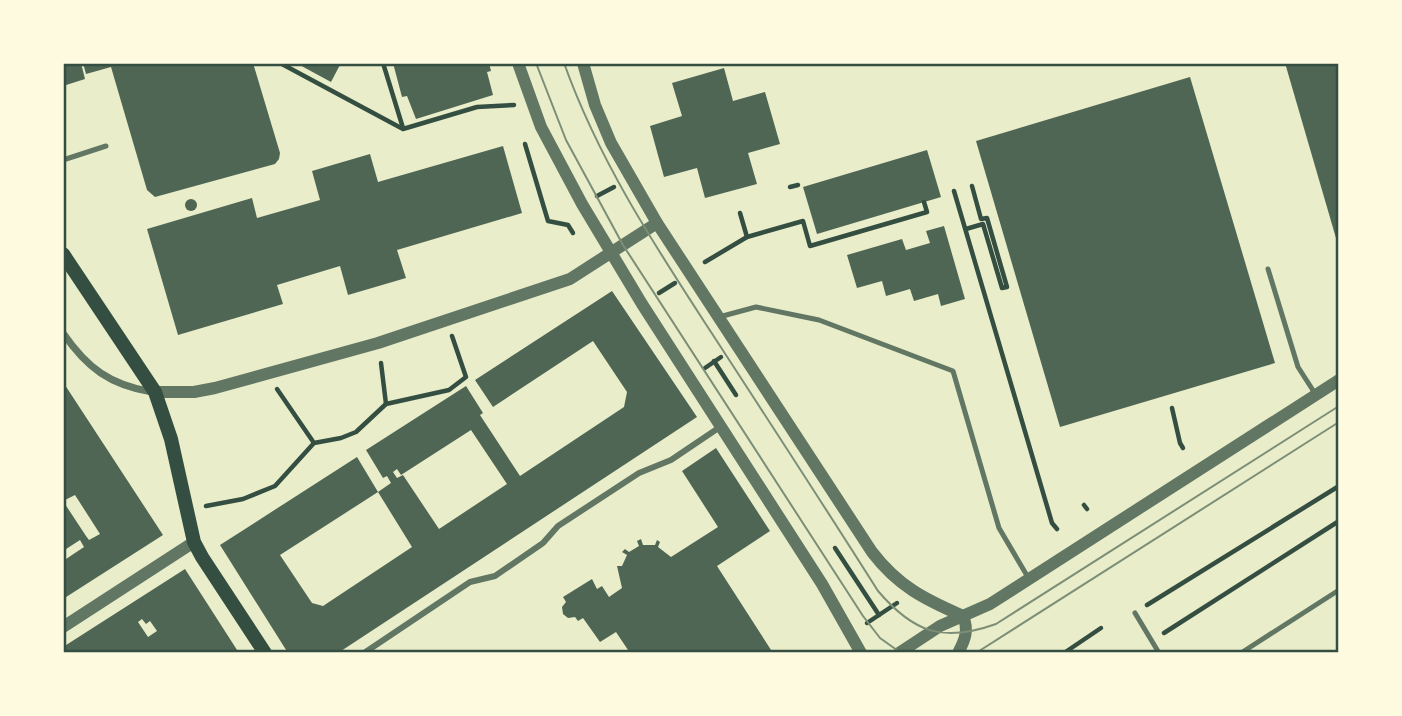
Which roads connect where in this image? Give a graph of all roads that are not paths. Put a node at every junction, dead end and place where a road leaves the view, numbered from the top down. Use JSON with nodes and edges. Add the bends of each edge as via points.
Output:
{"nodes":[{"id":1,"x":518,"y":63,"type":"edge"},
{"id":2,"x":583,"y":63,"type":"edge"},
{"id":3,"x":106,"y":146,"type":"dead end"},
{"id":4,"x":63,"y":160,"type":"edge"},
{"id":5,"x":657,"y":223,"type":"junction"},
{"id":6,"x":611,"y":253,"type":"junction"},
{"id":7,"x":63,"y":254,"type":"edge"},
{"id":8,"x":1268,"y":269,"type":"dead end"},
{"id":9,"x":719,"y":317,"type":"junction"},
{"id":10,"x":63,"y":333,"type":"edge"},
{"id":11,"x":1339,"y":380,"type":"edge"},
{"id":12,"x":155,"y":392,"type":"junction"},
{"id":13,"x":1316,"y":395,"type":"junction"},
{"id":14,"x":722,"y":426,"type":"junction"},
{"id":15,"x":194,"y":542,"type":"junction"},
{"id":16,"x":1029,"y":579,"type":"junction"},
{"id":17,"x":1339,"y":590,"type":"edge"},
{"id":18,"x":1135,"y":613,"type":"road end"},
{"id":19,"x":963,"y":616,"type":"junction"},
{"id":20,"x":63,"y":627,"type":"edge"},
{"id":21,"x":265,"y":653,"type":"edge"},
{"id":22,"x":364,"y":653,"type":"edge"},
{"id":23,"x":862,"y":653,"type":"edge"},
{"id":24,"x":899,"y":653,"type":"edge"},
{"id":25,"x":958,"y":653,"type":"edge"},
{"id":26,"x":1159,"y":653,"type":"edge"},
{"id":27,"x":1241,"y":653,"type":"edge"}],
"edges":[{"from":1,"to":6,"type":"street","via":[[547,140]]},
{"from":2,"to":5,"type":"street","via":[[611,142]]},
{"from":3,"to":4,"type":"lane"},
{"from":5,"to":6,"type":"street"},
{"from":5,"to":9,"type":"street"},
{"from":6,"to":12,"type":"street","via":[[570,279],[447,322],[215,388]]},
{"from":6,"to":14,"type":"street"},
{"from":7,"to":12,"type":"main road"},
{"from":8,"to":13,"type":"lane","via":[[1297,367]]},
{"from":9,"to":16,"type":"lane","via":[[756,307],[819,320],[953,371],[999,528]]},
{"from":9,"to":19,"type":"street","via":[[872,551],[914,593]]},
{"from":10,"to":12,"type":"street","via":[[88,365],[109,379]]},
{"from":11,"to":13,"type":"street"},
{"from":12,"to":15,"type":"main road","via":[[171,439]]},
{"from":13,"to":16,"type":"street"},
{"from":14,"to":22,"type":"street","via":[[558,526],[543,543],[495,576],[470,582]]},
{"from":14,"to":23,"type":"street"},
{"from":15,"to":20,"type":"street"},
{"from":15,"to":21,"type":"main road"},
{"from":16,"to":19,"type":"street"},
{"from":17,"to":27,"type":"lane"},
{"from":18,"to":26,"type":"lane"},
{"from":19,"to":24,"type":"street"},
{"from":19,"to":25,"type":"street","via":[[966,634]]}]}
